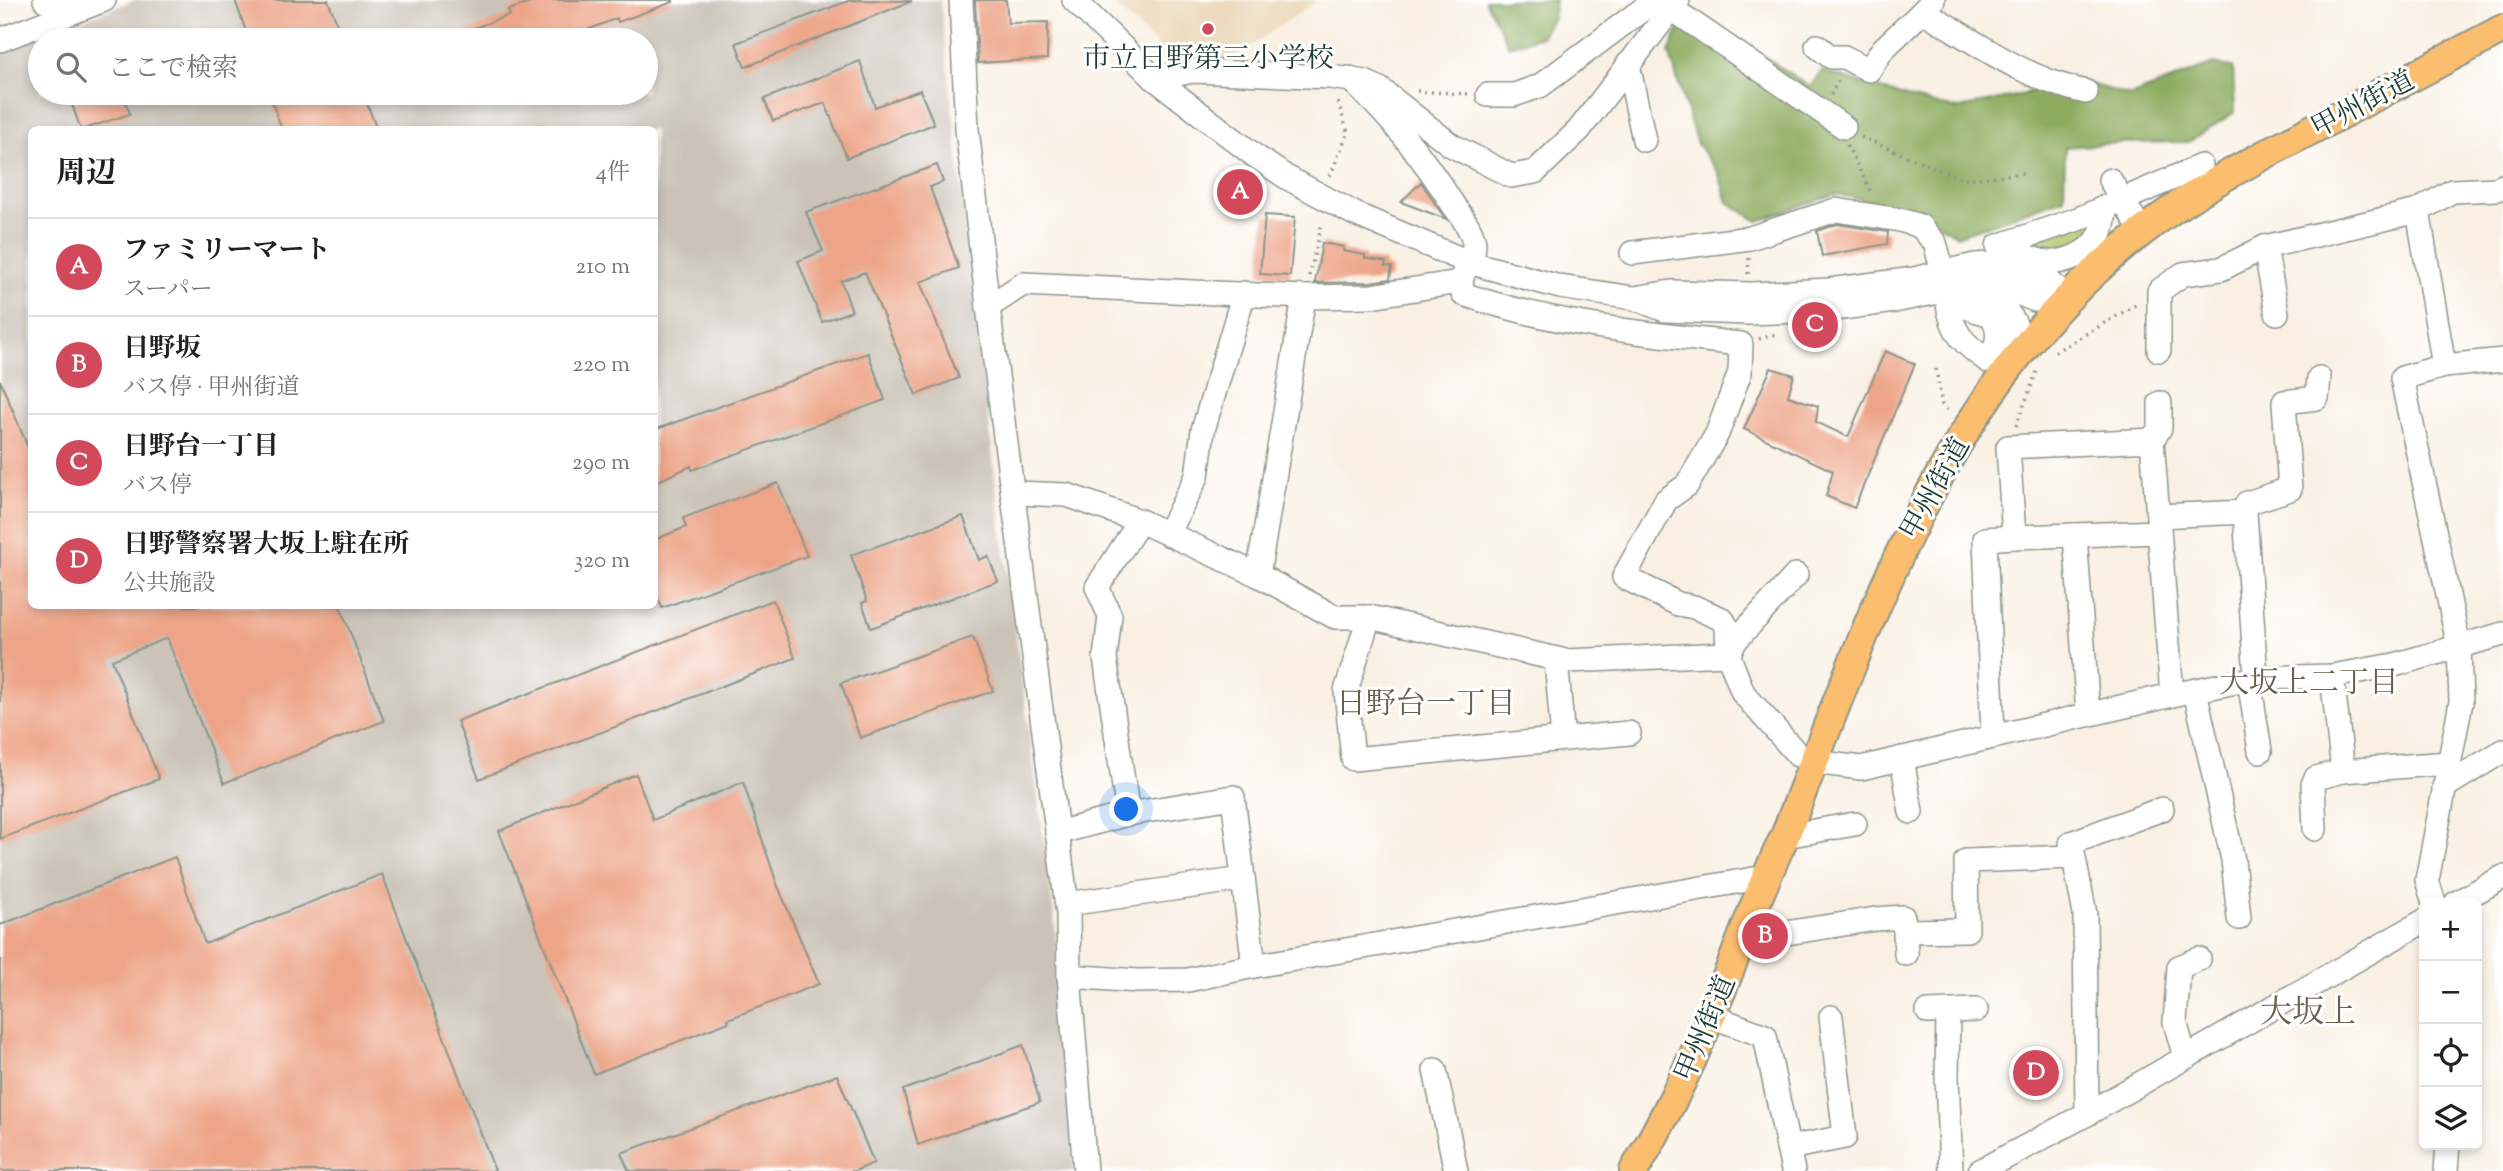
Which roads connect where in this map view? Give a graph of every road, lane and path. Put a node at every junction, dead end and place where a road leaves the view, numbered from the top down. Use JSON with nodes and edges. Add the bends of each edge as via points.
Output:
{"nodes":[{"id":1,"x":45,"y":0,"type":"edge"},
{"id":2,"x":104,"y":0,"type":"edge"},
{"id":3,"x":961,"y":0,"type":"edge"},
{"id":4,"x":1074,"y":0,"type":"edge"},
{"id":5,"x":1666,"y":2,"type":"edge"},
{"id":6,"x":1928,"y":6,"type":"edge"},
{"id":7,"x":74,"y":12,"type":"junction"},
{"id":8,"x":32,"y":28,"type":"edge"},
{"id":9,"x":28,"y":29,"type":"edge"},
{"id":10,"x":2503,"y":29,"type":"edge"},
{"id":11,"x":0,"y":40,"type":"edge"},
{"id":12,"x":1817,"y":46,"type":"dead end"},
{"id":13,"x":1851,"y":61,"type":"junction"},
{"id":14,"x":1628,"y":64,"type":"junction"},
{"id":15,"x":1154,"y":78,"type":"junction"},
{"id":16,"x":1339,"y":78,"type":"junction"},
{"id":17,"x":1380,"y":89,"type":"junction"},
{"id":18,"x":2086,"y":92,"type":"dead end"},
{"id":19,"x":1489,"y":95,"type":"joint"},
{"id":20,"x":1844,"y":127,"type":"junction"},
{"id":21,"x":1644,"y":140,"type":"dead end"},
{"id":22,"x":2201,"y":166,"type":"dead end"},
{"id":23,"x":2023,"y":173,"type":"dead end"},
{"id":24,"x":1331,"y":176,"type":"dead end"},
{"id":25,"x":2110,"y":180,"type":"dead end"},
{"id":26,"x":2503,"y":186,"type":"edge"},
{"id":27,"x":2114,"y":203,"type":"junction"},
{"id":28,"x":2418,"y":211,"type":"junction"},
{"id":29,"x":1885,"y":218,"type":"junction"},
{"id":30,"x":1322,"y":223,"type":"dead end"},
{"id":31,"x":2142,"y":231,"type":"junction"},
{"id":32,"x":2265,"y":247,"type":"junction"},
{"id":33,"x":1632,"y":253,"type":"dead end"},
{"id":34,"x":1464,"y":272,"type":"junction"},
{"id":35,"x":1947,"y":289,"type":"junction"},
{"id":36,"x":2160,"y":291,"type":"junction"},
{"id":37,"x":1244,"y":293,"type":"junction"},
{"id":38,"x":1304,"y":297,"type":"junction"},
{"id":39,"x":2066,"y":301,"type":"junction"},
{"id":40,"x":988,"y":307,"type":"junction"},
{"id":41,"x":2277,"y":313,"type":"dead end"},
{"id":42,"x":1778,"y":334,"type":"dead end"},
{"id":43,"x":1741,"y":344,"type":"junction"},
{"id":44,"x":2159,"y":350,"type":"dead end"},
{"id":45,"x":2053,"y":353,"type":"dead end"},
{"id":46,"x":2041,"y":360,"type":"dead end"},
{"id":47,"x":2503,"y":360,"type":"edge"},
{"id":48,"x":2009,"y":366,"type":"junction"},
{"id":49,"x":2444,"y":366,"type":"junction"},
{"id":50,"x":1936,"y":369,"type":"dead end"},
{"id":51,"x":2319,"y":377,"type":"dead end"},
{"id":52,"x":2160,"y":403,"type":"dead end"},
{"id":53,"x":1952,"y":414,"type":"dead end"},
{"id":54,"x":2152,"y":440,"type":"junction"},
{"id":55,"x":2008,"y":447,"type":"junction"},
{"id":56,"x":1013,"y":493,"type":"junction"},
{"id":57,"x":2245,"y":512,"type":"junction"},
{"id":58,"x":1140,"y":521,"type":"junction"},
{"id":59,"x":2159,"y":524,"type":"junction"},
{"id":60,"x":1168,"y":534,"type":"junction"},
{"id":61,"x":2075,"y":535,"type":"junction"},
{"id":62,"x":2014,"y":537,"type":"junction"},
{"id":63,"x":1258,"y":575,"type":"junction"},
{"id":64,"x":1796,"y":575,"type":"dead end"},
{"id":65,"x":1369,"y":617,"type":"junction"},
{"id":66,"x":2503,"y":634,"type":"edge"},
{"id":67,"x":2459,"y":647,"type":"junction"},
{"id":68,"x":1728,"y":654,"type":"junction"},
{"id":69,"x":1556,"y":659,"type":"junction"},
{"id":70,"x":2332,"y":676,"type":"junction"},
{"id":71,"x":2252,"y":679,"type":"junction"},
{"id":72,"x":2183,"y":693,"type":"junction"},
{"id":73,"x":2088,"y":714,"type":"junction"},
{"id":74,"x":1629,"y":733,"type":"dead end"},
{"id":75,"x":1993,"y":736,"type":"junction"},
{"id":76,"x":1563,"y":739,"type":"junction"},
{"id":77,"x":2260,"y":751,"type":"dead end"},
{"id":78,"x":2503,"y":751,"type":"edge"},
{"id":79,"x":1902,"y":758,"type":"junction"},
{"id":80,"x":1814,"y":762,"type":"junction"},
{"id":81,"x":2448,"y":764,"type":"junction"},
{"id":82,"x":2343,"y":771,"type":"junction"},
{"id":83,"x":2444,"y":787,"type":"junction"},
{"id":84,"x":2162,"y":809,"type":"dead end"},
{"id":85,"x":1911,"y":811,"type":"dead end"},
{"id":86,"x":1128,"y":814,"type":"junction"},
{"id":87,"x":1855,"y":824,"type":"dead end"},
{"id":88,"x":2315,"y":829,"type":"dead end"},
{"id":89,"x":1057,"y":833,"type":"junction"},
{"id":90,"x":1785,"y":836,"type":"junction"},
{"id":91,"x":2073,"y":857,"type":"junction"},
{"id":92,"x":1765,"y":877,"type":"junction"},
{"id":93,"x":2503,"y":877,"type":"edge"},
{"id":94,"x":1243,"y":879,"type":"junction"},
{"id":95,"x":2432,"y":898,"type":"edge"},
{"id":96,"x":2465,"y":898,"type":"edge"},
{"id":97,"x":1067,"y":904,"type":"junction"},
{"id":98,"x":2239,"y":918,"type":"dead end"},
{"id":99,"x":2419,"y":924,"type":"edge"},
{"id":100,"x":1905,"y":931,"type":"junction"},
{"id":101,"x":1741,"y":940,"type":"junction"},
{"id":102,"x":1906,"y":954,"type":"dead end"},
{"id":103,"x":2199,"y":959,"type":"dead end"},
{"id":104,"x":1254,"y":966,"type":"junction"},
{"id":105,"x":1069,"y":976,"type":"junction"},
{"id":106,"x":1976,"y":1010,"type":"dead end"},
{"id":107,"x":1711,"y":1016,"type":"junction"},
{"id":108,"x":1830,"y":1017,"type":"dead end"},
{"id":109,"x":2185,"y":1057,"type":"junction"},
{"id":110,"x":1434,"y":1070,"type":"dead end"},
{"id":111,"x":2087,"y":1114,"type":"junction"},
{"id":112,"x":1788,"y":1148,"type":"junction"},
{"id":113,"x":2448,"y":1150,"type":"edge"},
{"id":114,"x":1085,"y":1171,"type":"edge"},
{"id":115,"x":1456,"y":1171,"type":"edge"},
{"id":116,"x":1634,"y":1171,"type":"edge"},
{"id":117,"x":1793,"y":1171,"type":"edge"},
{"id":118,"x":1951,"y":1171,"type":"edge"},
{"id":119,"x":1980,"y":1171,"type":"edge"},
{"id":120,"x":2446,"y":1171,"type":"edge"}],
"edges":[{"from":1,"to":7,"type":"street"},
{"from":2,"to":7,"type":"street"},
{"from":3,"to":40,"type":"street","via":[[967,129]]},
{"from":4,"to":15,"type":"street"},
{"from":5,"to":14,"type":"street"},
{"from":5,"to":19,"type":"street","via":[[1540,86],[1514,95]]},
{"from":5,"to":20,"type":"street"},
{"from":6,"to":13,"type":"street","via":[[1869,70]]},
{"from":6,"to":18,"type":"street","via":[[2032,76]]},
{"from":7,"to":8,"type":"street"},
{"from":9,"to":11,"type":"street"},
{"from":10,"to":31,"type":"main road","name":"甲州街道","via":[[2248,163]]},
{"from":12,"to":13,"type":"street","via":[[1831,57]]},
{"from":13,"to":20,"type":"path","via":[[1831,93]]},
{"from":14,"to":17,"type":"street","via":[[1580,130],[1535,172],[1511,176],[1451,145]]},
{"from":14,"to":21,"type":"street"},
{"from":15,"to":16,"type":"street","via":[[1194,71]]},
{"from":15,"to":34,"type":"street","via":[[1286,177]]},
{"from":16,"to":17,"type":"street"},
{"from":16,"to":24,"type":"path","via":[[1348,132]]},
{"from":16,"to":34,"type":"street","via":[[1385,112],[1446,192],[1474,244]]},
{"from":17,"to":19,"type":"path"},
{"from":20,"to":23,"type":"path","via":[[1959,178]]},
{"from":20,"to":29,"type":"path","via":[[1846,143]]},
{"from":22,"to":27,"type":"street"},
{"from":25,"to":27,"type":"street"},
{"from":26,"to":28,"type":"street","via":[[2452,191]]},
{"from":27,"to":31,"type":"street"},
{"from":28,"to":32,"type":"street"},
{"from":28,"to":49,"type":"street"},
{"from":29,"to":33,"type":"street","via":[[1836,210],[1750,237]]},
{"from":29,"to":35,"type":"street","via":[[1920,226],[1936,243]]},
{"from":30,"to":38,"type":"path"},
{"from":31,"to":39,"type":"main road","name":"甲州街道"},
{"from":32,"to":36,"type":"street","via":[[2221,269],[2183,274]]},
{"from":32,"to":41,"type":"street"},
{"from":34,"to":35,"type":"street","via":[[1634,298],[1665,310],[1747,313],[1827,310]]},
{"from":34,"to":38,"type":"street","via":[[1370,296]]},
{"from":34,"to":43,"type":"street","via":[[1463,294],[1554,319],[1642,335]]},
{"from":35,"to":39,"type":"street","via":[[2000,286],[2035,300]]},
{"from":35,"to":48,"type":"street","via":[[1972,290],[2005,308],[2016,324]]},
{"from":36,"to":44,"type":"street"},
{"from":36,"to":45,"type":"path"},
{"from":37,"to":38,"type":"street"},
{"from":37,"to":40,"type":"street","via":[[1023,284]]},
{"from":37,"to":60,"type":"street","via":[[1203,430],[1196,476]]},
{"from":38,"to":63,"type":"street"},
{"from":39,"to":48,"type":"main road","name":"甲州街道"},
{"from":40,"to":56,"type":"street"},
{"from":42,"to":43,"type":"path"},
{"from":43,"to":68,"type":"street","via":[[1740,372],[1717,434],[1687,485],[1667,500],[1624,577],[1678,604],[1722,619],[1727,627]]},
{"from":46,"to":55,"type":"path"},
{"from":47,"to":49,"type":"street"},
{"from":48,"to":80,"type":"main road","name":"甲州街道","via":[[1950,454],[1909,532]]},
{"from":49,"to":67,"type":"street","via":[[2402,377]]},
{"from":50,"to":53,"type":"path","via":[[1942,405]]},
{"from":51,"to":57,"type":"street","via":[[2317,398],[2284,402],[2290,489],[2247,503]]},
{"from":52,"to":54,"type":"street","via":[[2161,428]]},
{"from":54,"to":55,"type":"street"},
{"from":54,"to":59,"type":"street"},
{"from":55,"to":62,"type":"street"},
{"from":56,"to":58,"type":"street","via":[[1067,495]]},
{"from":56,"to":89,"type":"street"},
{"from":57,"to":59,"type":"street"},
{"from":57,"to":71,"type":"street"},
{"from":58,"to":60,"type":"street"},
{"from":58,"to":86,"type":"street","via":[[1097,587],[1110,616],[1105,658]]},
{"from":59,"to":61,"type":"street"},
{"from":59,"to":72,"type":"street"},
{"from":60,"to":63,"type":"street"},
{"from":61,"to":62,"type":"street"},
{"from":61,"to":73,"type":"street"},
{"from":62,"to":75,"type":"street","via":[[1985,539]]},
{"from":63,"to":65,"type":"street","via":[[1335,617]]},
{"from":64,"to":68,"type":"street"},
{"from":65,"to":69,"type":"street"},
{"from":65,"to":76,"type":"street","via":[[1346,691],[1353,759]]},
{"from":66,"to":67,"type":"street"},
{"from":67,"to":70,"type":"street"},
{"from":67,"to":81,"type":"street","via":[[2461,702]]},
{"from":68,"to":69,"type":"street"},
{"from":68,"to":80,"type":"street","via":[[1742,693],[1798,755]]},
{"from":69,"to":76,"type":"street"},
{"from":70,"to":71,"type":"street"},
{"from":70,"to":82,"type":"street"},
{"from":71,"to":72,"type":"street"},
{"from":71,"to":77,"type":"street"},
{"from":72,"to":73,"type":"street"},
{"from":72,"to":98,"type":"street","via":[[2232,860]]},
{"from":73,"to":75,"type":"street"},
{"from":74,"to":76,"type":"street"},
{"from":75,"to":79,"type":"street"},
{"from":78,"to":83,"type":"street"},
{"from":79,"to":80,"type":"street","via":[[1861,768]]},
{"from":79,"to":85,"type":"street"},
{"from":80,"to":90,"type":"main road","name":"甲州街道"},
{"from":81,"to":82,"type":"street"},
{"from":81,"to":83,"type":"street"},
{"from":82,"to":88,"type":"street","via":[[2316,778],[2313,784]]},
{"from":83,"to":95,"type":"street","via":[[2427,880]]},
{"from":84,"to":91,"type":"street","via":[[2071,843]]},
{"from":86,"to":89,"type":"street"},
{"from":86,"to":94,"type":"street","via":[[1233,797]]},
{"from":87,"to":90,"type":"street"},
{"from":89,"to":97,"type":"street"},
{"from":90,"to":92,"type":"main road","name":"甲州街道"},
{"from":91,"to":100,"type":"street","via":[[1966,861],[1967,930]]},
{"from":91,"to":111,"type":"street","via":[[2085,914]]},
{"from":92,"to":101,"type":"main road","name":"甲州街道"},
{"from":92,"to":104,"type":"street"},
{"from":93,"to":96,"type":"street"},
{"from":94,"to":97,"type":"street"},
{"from":94,"to":104,"type":"street"},
{"from":97,"to":105,"type":"street"},
{"from":99,"to":109,"type":"street"},
{"from":100,"to":101,"type":"street","via":[[1903,917]]},
{"from":100,"to":102,"type":"street"},
{"from":101,"to":107,"type":"main road","name":"甲州街道"},
{"from":103,"to":109,"type":"street","via":[[2179,967],[2175,1022]]},
{"from":104,"to":105,"type":"street","via":[[1188,980]]},
{"from":105,"to":114,"type":"street"},
{"from":106,"to":118,"type":"street","via":[[1938,1012],[1947,1077]]},
{"from":107,"to":112,"type":"street","via":[[1765,1036]]},
{"from":107,"to":116,"type":"main road","name":"甲州街道","via":[[1685,1078]]},
{"from":108,"to":112,"type":"street","via":[[1845,1137]]},
{"from":109,"to":111,"type":"street"},
{"from":110,"to":115,"type":"street"},
{"from":111,"to":119,"type":"street"},
{"from":112,"to":117,"type":"street"},
{"from":113,"to":120,"type":"street"}]}
